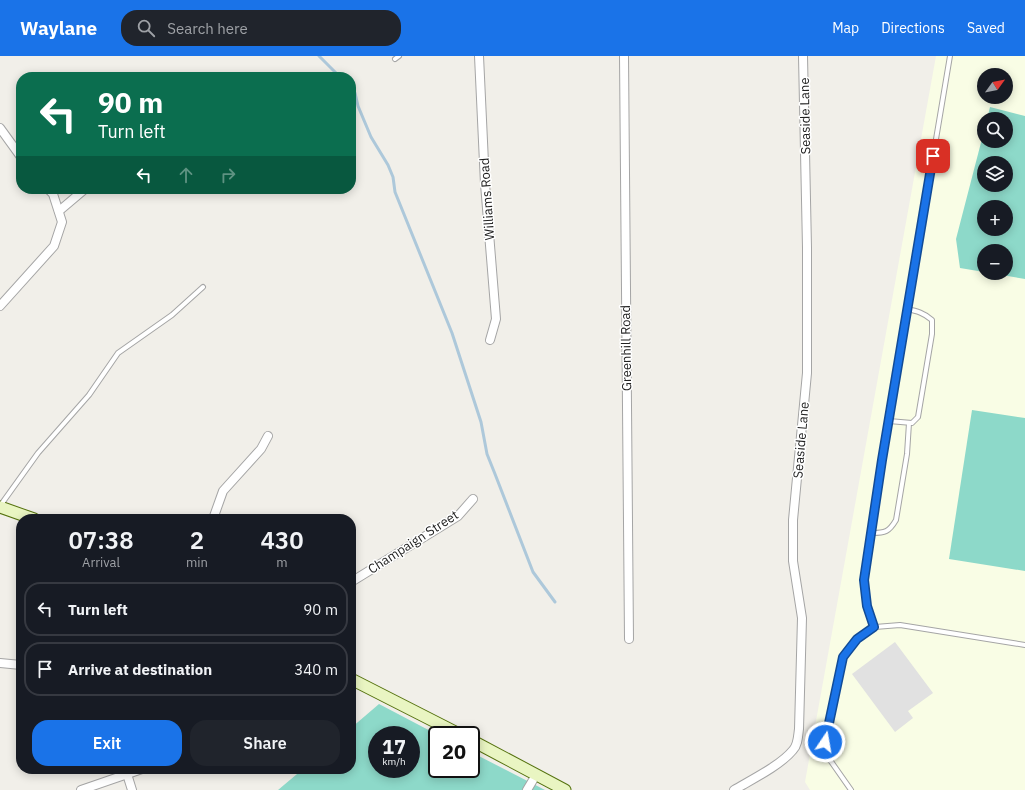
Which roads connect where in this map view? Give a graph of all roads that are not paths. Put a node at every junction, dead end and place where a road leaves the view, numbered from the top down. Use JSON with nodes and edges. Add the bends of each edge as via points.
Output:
{"nodes":[{"id":1,"x":479,"y":56,"type":"edge"},
{"id":2,"x":624,"y":56,"type":"edge"},
{"id":3,"x":803,"y":56,"type":"edge"},
{"id":4,"x":950,"y":56,"type":"edge"},
{"id":5,"x":0,"y":128,"type":"edge"},
{"id":6,"x":16,"y":150,"type":"edge"},
{"id":7,"x":53,"y":194,"type":"edge"},
{"id":8,"x":79,"y":194,"type":"edge"},
{"id":9,"x":58,"y":211,"type":"junction"},
{"id":10,"x":203,"y":287,"type":"dead end"},
{"id":11,"x":0,"y":306,"type":"edge"},
{"id":12,"x":907,"y":309,"type":"junction"},
{"id":13,"x":490,"y":340,"type":"dead end"},
{"id":14,"x":889,"y":421,"type":"junction"},
{"id":15,"x":909,"y":423,"type":"junction"},
{"id":16,"x":268,"y":436,"type":"dead end"},
{"id":17,"x":473,"y":499,"type":"dead end"},
{"id":18,"x":0,"y":507,"type":"edge"},
{"id":19,"x":20,"y":514,"type":"edge"},
{"id":20,"x":215,"y":514,"type":"edge"},
{"id":21,"x":872,"y":533,"type":"junction"},
{"id":22,"x":356,"y":579,"type":"edge"},
{"id":23,"x":874,"y":627,"type":"junction"},
{"id":24,"x":629,"y":640,"type":"dead end"},
{"id":25,"x":1025,"y":645,"type":"edge"},
{"id":26,"x":0,"y":663,"type":"edge"},
{"id":27,"x":16,"y":665,"type":"edge"},
{"id":28,"x":356,"y":682,"type":"edge"},
{"id":29,"x":443,"y":726,"type":"edge"},
{"id":30,"x":480,"y":745,"type":"edge"},
{"id":31,"x":127,"y":774,"type":"joint"},
{"id":32,"x":536,"y":775,"type":"junction"},
{"id":33,"x":82,"y":790,"type":"edge"},
{"id":34,"x":132,"y":790,"type":"edge"},
{"id":35,"x":528,"y":790,"type":"edge"},
{"id":36,"x":565,"y":790,"type":"edge"},
{"id":37,"x":734,"y":790,"type":"edge"},
{"id":38,"x":851,"y":790,"type":"edge"}],
"edges":[{"from":1,"to":13,"type":"street","name":"Williams Road","via":[[485,184],[496,319]]},
{"from":2,"to":24,"type":"street","name":"Greenhill Road"},
{"from":3,"to":37,"type":"street","name":"Seaside Lane","via":[[807,373],[793,520],[793,562],[802,618],[799,730],[794,750],[777,764]]},
{"from":4,"to":12,"type":"lane"},
{"from":5,"to":6,"type":"street"},
{"from":7,"to":9,"type":"street"},
{"from":8,"to":9,"type":"street"},
{"from":9,"to":11,"type":"street","via":[[62,222],[54,246]]},
{"from":10,"to":18,"type":"lane","via":[[172,315],[118,353],[89,395],[38,452]]},
{"from":12,"to":14,"type":"lane"},
{"from":12,"to":15,"type":"lane","via":[[917,310],[932,320],[918,417]]},
{"from":14,"to":15,"type":"lane"},
{"from":14,"to":21,"type":"lane"},
{"from":15,"to":21,"type":"lane","via":[[907,454],[896,520],[891,529],[883,533]]},
{"from":16,"to":20,"type":"street","via":[[261,449],[223,491]]},
{"from":17,"to":22,"type":"street","name":"Champaign Street","via":[[458,516]]},
{"from":18,"to":19,"type":"main road"},
{"from":21,"to":23,"type":"lane","via":[[864,580],[867,606]]},
{"from":23,"to":25,"type":"lane","via":[[900,625]]},
{"from":23,"to":38,"type":"lane","via":[[857,639],[843,657],[825,742],[830,760]]},
{"from":26,"to":27,"type":"street"},
{"from":28,"to":29,"type":"main road"},
{"from":30,"to":32,"type":"main road"},
{"from":31,"to":33,"type":"street"},
{"from":31,"to":34,"type":"street"},
{"from":32,"to":35,"type":"street"},
{"from":32,"to":36,"type":"main road"}]}
